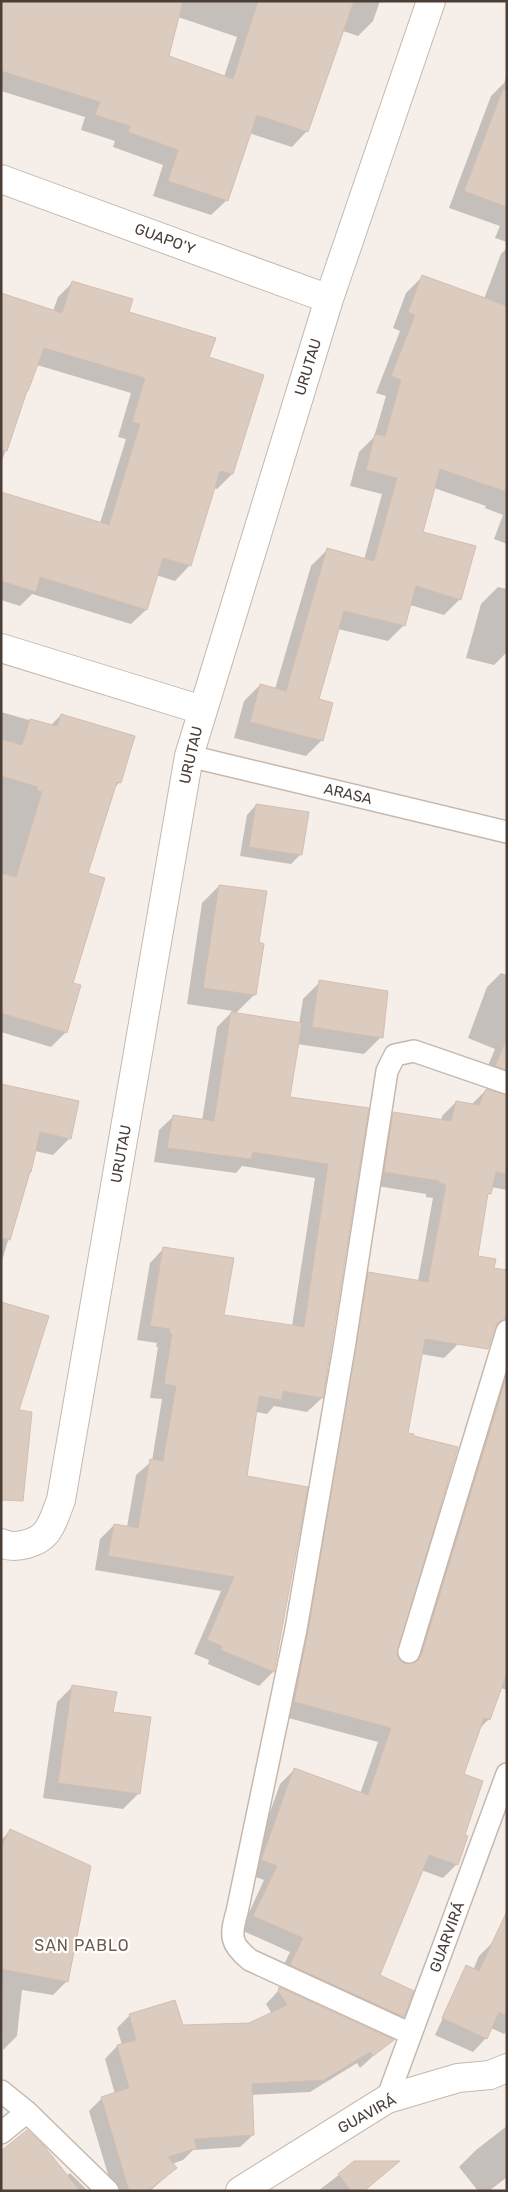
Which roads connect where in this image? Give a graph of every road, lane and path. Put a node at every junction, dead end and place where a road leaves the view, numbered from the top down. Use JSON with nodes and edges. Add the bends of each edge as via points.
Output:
{"nodes":[{"id":1,"x":431,"y":1,"type":"edge"},
{"id":2,"x":1,"y":179,"type":"edge"},
{"id":3,"x":329,"y":299,"type":"junction"},
{"id":4,"x":1,"y":648,"type":"edge"},
{"id":5,"x":202,"y":710,"type":"junction"},
{"id":6,"x":189,"y":756,"type":"junction"},
{"id":7,"x":507,"y":832,"type":"edge"},
{"id":8,"x":507,"y":1083,"type":"edge"},
{"id":9,"x":507,"y":1331,"type":"edge"},
{"id":10,"x":1,"y":1543,"type":"edge"},
{"id":11,"x":409,"y":1652,"type":"dead end"},
{"id":12,"x":507,"y":1774,"type":"edge"},
{"id":13,"x":412,"y":2034,"type":"junction"},
{"id":14,"x":501,"y":2075,"type":"edge"},
{"id":15,"x":1,"y":2092,"type":"edge"},
{"id":16,"x":387,"y":2099,"type":"junction"},
{"id":17,"x":27,"y":2112,"type":"junction"},
{"id":18,"x":1,"y":2133,"type":"edge"},
{"id":19,"x":108,"y":2191,"type":"edge"},
{"id":20,"x":240,"y":2191,"type":"edge"}],
"edges":[{"from":1,"to":3,"type":"street","name":"URUTAU"},
{"from":2,"to":3,"type":"street","name":"GUAPO'Y"},
{"from":3,"to":5,"type":"street","name":"URUTAU"},
{"from":4,"to":5,"type":"street"},
{"from":5,"to":6,"type":"street","name":"URUTAU"},
{"from":6,"to":7,"type":"lane","name":"ARASA"},
{"from":6,"to":10,"type":"street","name":"URUTAU","via":[[61,1500],[47,1532],[26,1545]]},
{"from":8,"to":13,"type":"lane","via":[[414,1051],[395,1055],[387,1071],[298,1620],[232,1931],[236,1949],[250,1960]]},
{"from":9,"to":11,"type":"lane"},
{"from":12,"to":13,"type":"lane","name":"GUARVIRÁ"},
{"from":13,"to":16,"type":"lane","name":"GUARVIRÁ"},
{"from":14,"to":16,"type":"street","name":"GUAVIRÁ","via":[[458,2078]]},
{"from":15,"to":17,"type":"lane"},
{"from":16,"to":20,"type":"street","name":"GUAVIRÁ"},
{"from":17,"to":18,"type":"lane"},
{"from":17,"to":19,"type":"lane"}]}
